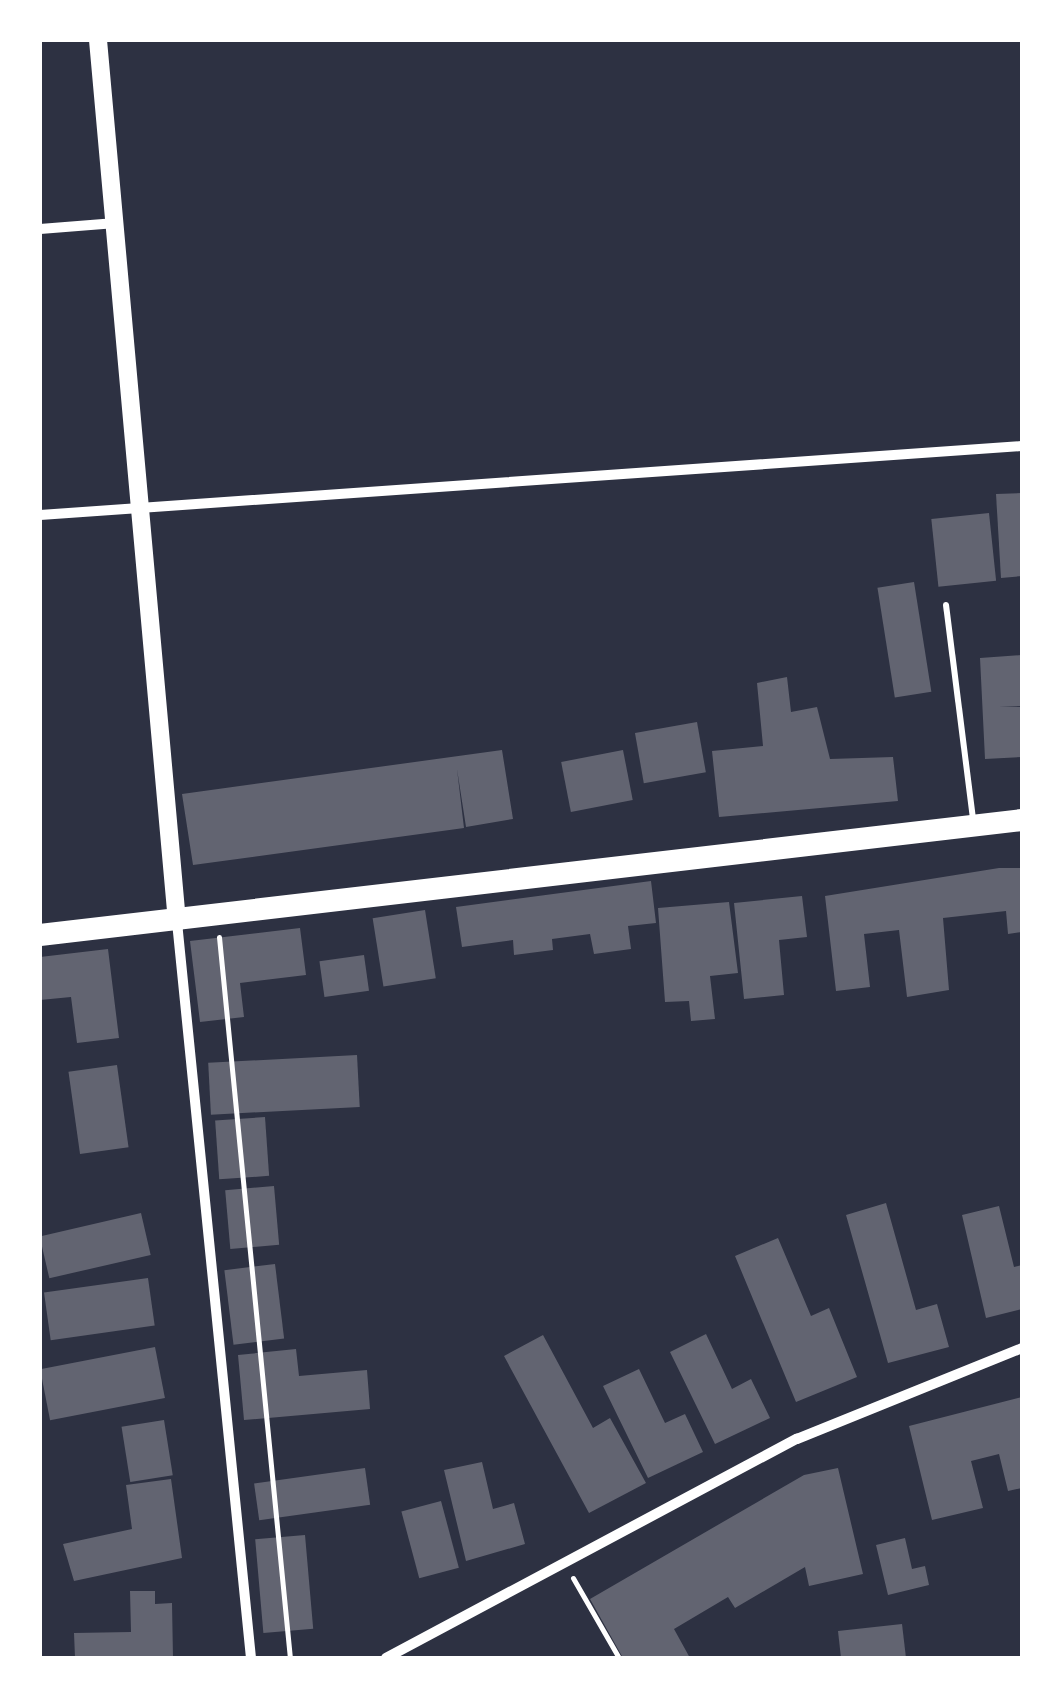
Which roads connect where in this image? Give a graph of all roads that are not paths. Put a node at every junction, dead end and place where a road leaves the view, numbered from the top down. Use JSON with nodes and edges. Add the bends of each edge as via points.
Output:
{"nodes":[{"id":1,"x":98,"y":40,"type":"edge"},
{"id":2,"x":116,"y":223,"type":"junction"},
{"id":3,"x":40,"y":228,"type":"edge"},
{"id":4,"x":1022,"y":446,"type":"edge"},
{"id":5,"x":142,"y":509,"type":"junction"},
{"id":6,"x":40,"y":515,"type":"edge"},
{"id":7,"x":946,"y":605,"type":"dead end"},
{"id":8,"x":1022,"y":820,"type":"edge"},
{"id":9,"x":974,"y":826,"type":"junction"},
{"id":10,"x":177,"y":922,"type":"junction"},
{"id":11,"x":40,"y":935,"type":"edge"},
{"id":12,"x":1022,"y":1348,"type":"edge"},
{"id":13,"x":251,"y":1658,"type":"edge"},
{"id":14,"x":386,"y":1658,"type":"edge"}],
"edges":[{"from":1,"to":2,"type":"street"},
{"from":2,"to":3,"type":"street"},
{"from":2,"to":5,"type":"street"},
{"from":4,"to":5,"type":"street"},
{"from":5,"to":6,"type":"street"},
{"from":5,"to":10,"type":"street"},
{"from":7,"to":9,"type":"lane"},
{"from":8,"to":9,"type":"main road"},
{"from":9,"to":10,"type":"main road"},
{"from":10,"to":11,"type":"main road"},
{"from":10,"to":13,"type":"street"},
{"from":12,"to":14,"type":"street","via":[[797,1439]]}]}
